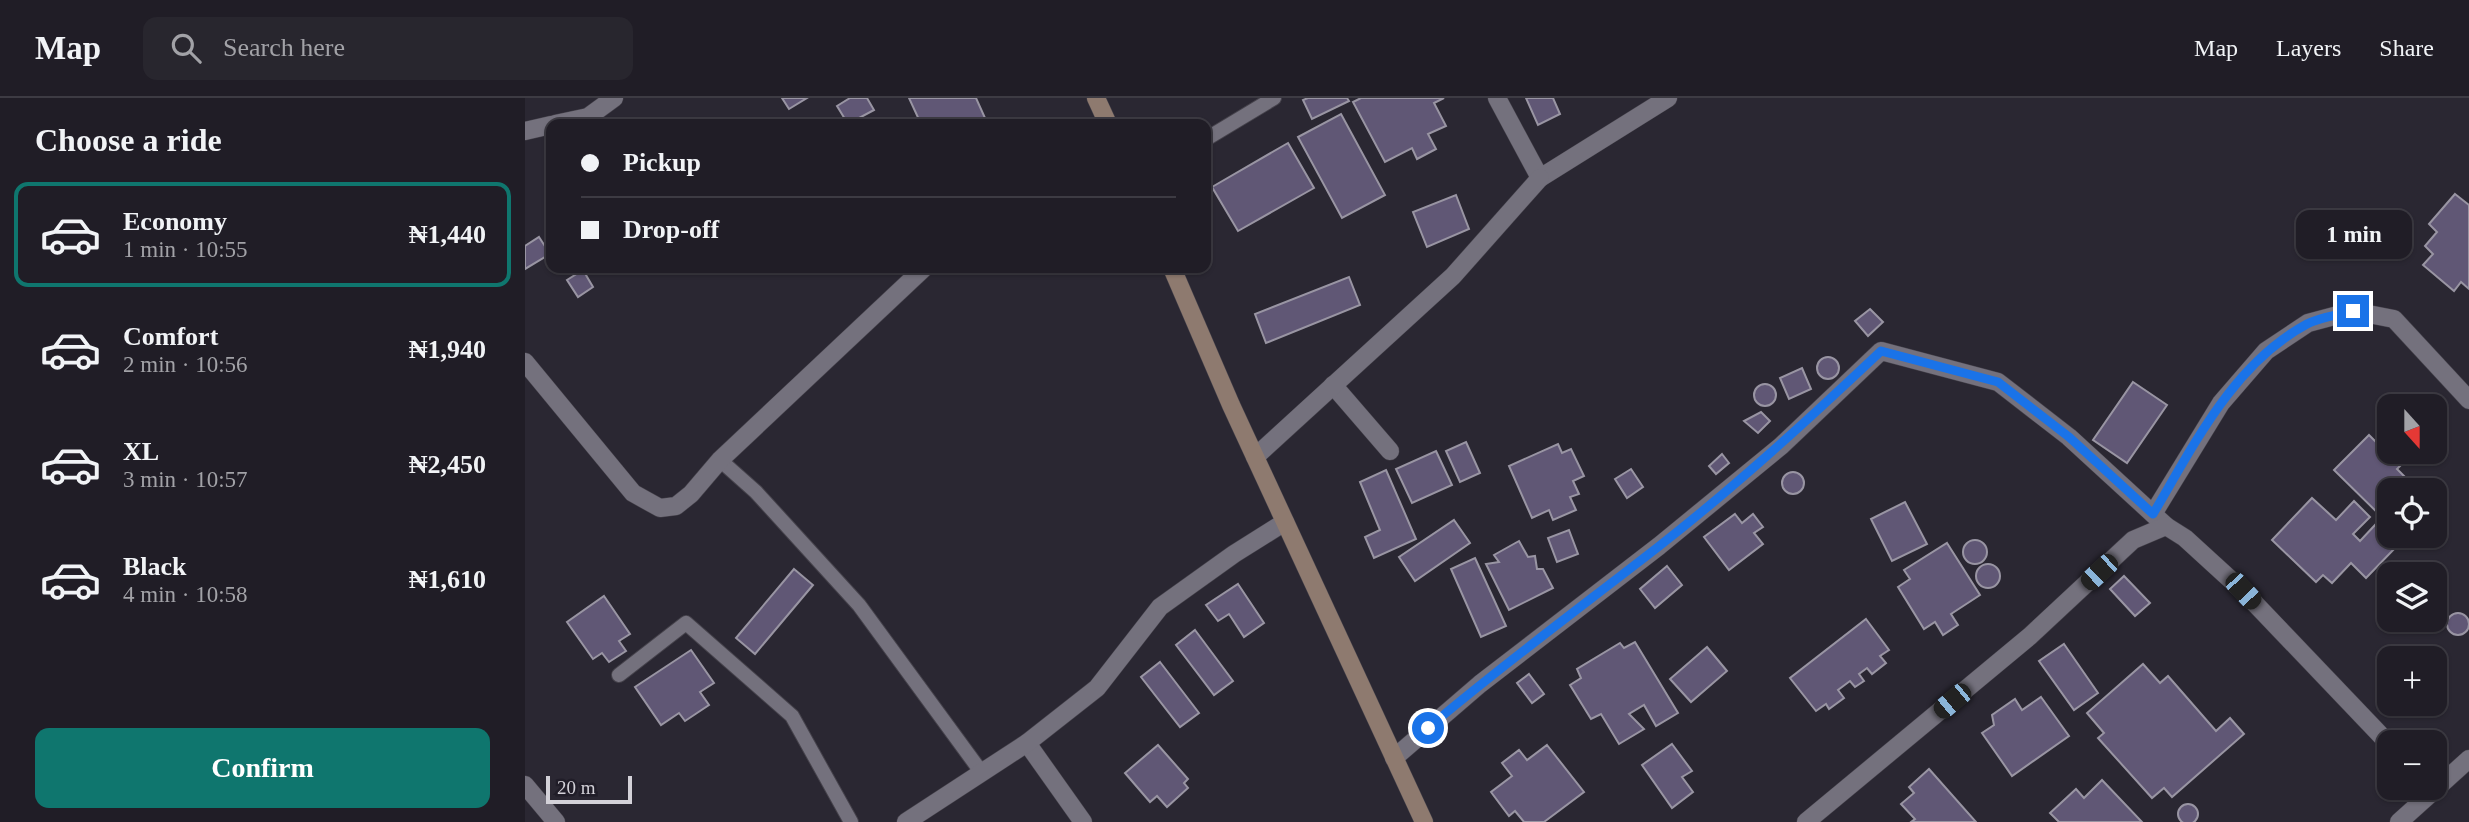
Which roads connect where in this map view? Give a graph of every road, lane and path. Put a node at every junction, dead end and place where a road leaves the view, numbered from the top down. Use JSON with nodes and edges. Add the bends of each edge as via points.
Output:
{"nodes":[{"id":1,"x":614,"y":98,"type":"edge"},
{"id":2,"x":1095,"y":98,"type":"edge"},
{"id":3,"x":1274,"y":98,"type":"edge"},
{"id":4,"x":1497,"y":98,"type":"edge"},
{"id":5,"x":1668,"y":98,"type":"edge"},
{"id":6,"x":579,"y":119,"type":"edge"},
{"id":7,"x":1104,"y":119,"type":"edge"},
{"id":8,"x":546,"y":126,"type":"edge"},
{"id":9,"x":525,"y":131,"type":"edge"},
{"id":10,"x":1211,"y":136,"type":"edge"},
{"id":11,"x":1540,"y":178,"type":"junction"},
{"id":12,"x":919,"y":273,"type":"edge"},
{"id":13,"x":1174,"y":273,"type":"edge"},
{"id":14,"x":525,"y":362,"type":"edge"},
{"id":15,"x":1333,"y":385,"type":"junction"},
{"id":16,"x":2469,"y":400,"type":"edge"},
{"id":17,"x":1390,"y":451,"type":"dead end"},
{"id":18,"x":1255,"y":457,"type":"junction"},
{"id":19,"x":720,"y":460,"type":"junction"},
{"id":20,"x":2160,"y":520,"type":"junction"},
{"id":21,"x":1285,"y":522,"type":"junction"},
{"id":22,"x":619,"y":675,"type":"dead end"},
{"id":23,"x":2377,"y":731,"type":"edge"},
{"id":24,"x":1027,"y":743,"type":"junction"},
{"id":25,"x":1394,"y":758,"type":"junction"},
{"id":26,"x":2469,"y":758,"type":"edge"},
{"id":27,"x":982,"y":774,"type":"junction"},
{"id":28,"x":2447,"y":776,"type":"edge"},
{"id":29,"x":525,"y":785,"type":"edge"},
{"id":30,"x":2421,"y":800,"type":"edge"},
{"id":31,"x":556,"y":822,"type":"edge"},
{"id":32,"x":851,"y":822,"type":"edge"},
{"id":33,"x":906,"y":822,"type":"edge"},
{"id":34,"x":1083,"y":822,"type":"edge"},
{"id":35,"x":1424,"y":822,"type":"edge"},
{"id":36,"x":1806,"y":822,"type":"edge"},
{"id":37,"x":2399,"y":822,"type":"edge"}],
"edges":[{"from":1,"to":6,"type":"street"},
{"from":2,"to":7,"type":"street"},
{"from":3,"to":10,"type":"lane"},
{"from":4,"to":11,"type":"street"},
{"from":5,"to":11,"type":"street"},
{"from":8,"to":9,"type":"street"},
{"from":11,"to":15,"type":"street","via":[[1453,276]]},
{"from":12,"to":19,"type":"street"},
{"from":13,"to":18,"type":"street"},
{"from":14,"to":19,"type":"street","via":[[633,493],[660,508],[676,506],[691,494]]},
{"from":15,"to":17,"type":"street"},
{"from":15,"to":18,"type":"street"},
{"from":16,"to":20,"type":"street","via":[[2394,319],[2353,311],[2308,323],[2266,351],[2221,403]]},
{"from":18,"to":21,"type":"street"},
{"from":19,"to":27,"type":"lane","via":[[756,492],[859,605]]},
{"from":20,"to":23,"type":"street","via":[[2243,591]]},
{"from":20,"to":25,"type":"street","via":[[2069,437],[1998,382],[1881,351],[1781,446],[1480,684]]},
{"from":20,"to":36,"type":"street","via":[[2030,636]]},
{"from":21,"to":24,"type":"street","via":[[1160,607],[1097,688]]},
{"from":21,"to":25,"type":"street"},
{"from":22,"to":32,"type":"lane","via":[[686,623],[792,716]]},
{"from":24,"to":27,"type":"street"},
{"from":24,"to":34,"type":"street"},
{"from":25,"to":35,"type":"street"},
{"from":26,"to":28,"type":"street"},
{"from":27,"to":33,"type":"street"},
{"from":29,"to":31,"type":"street"},
{"from":30,"to":37,"type":"street"}]}
